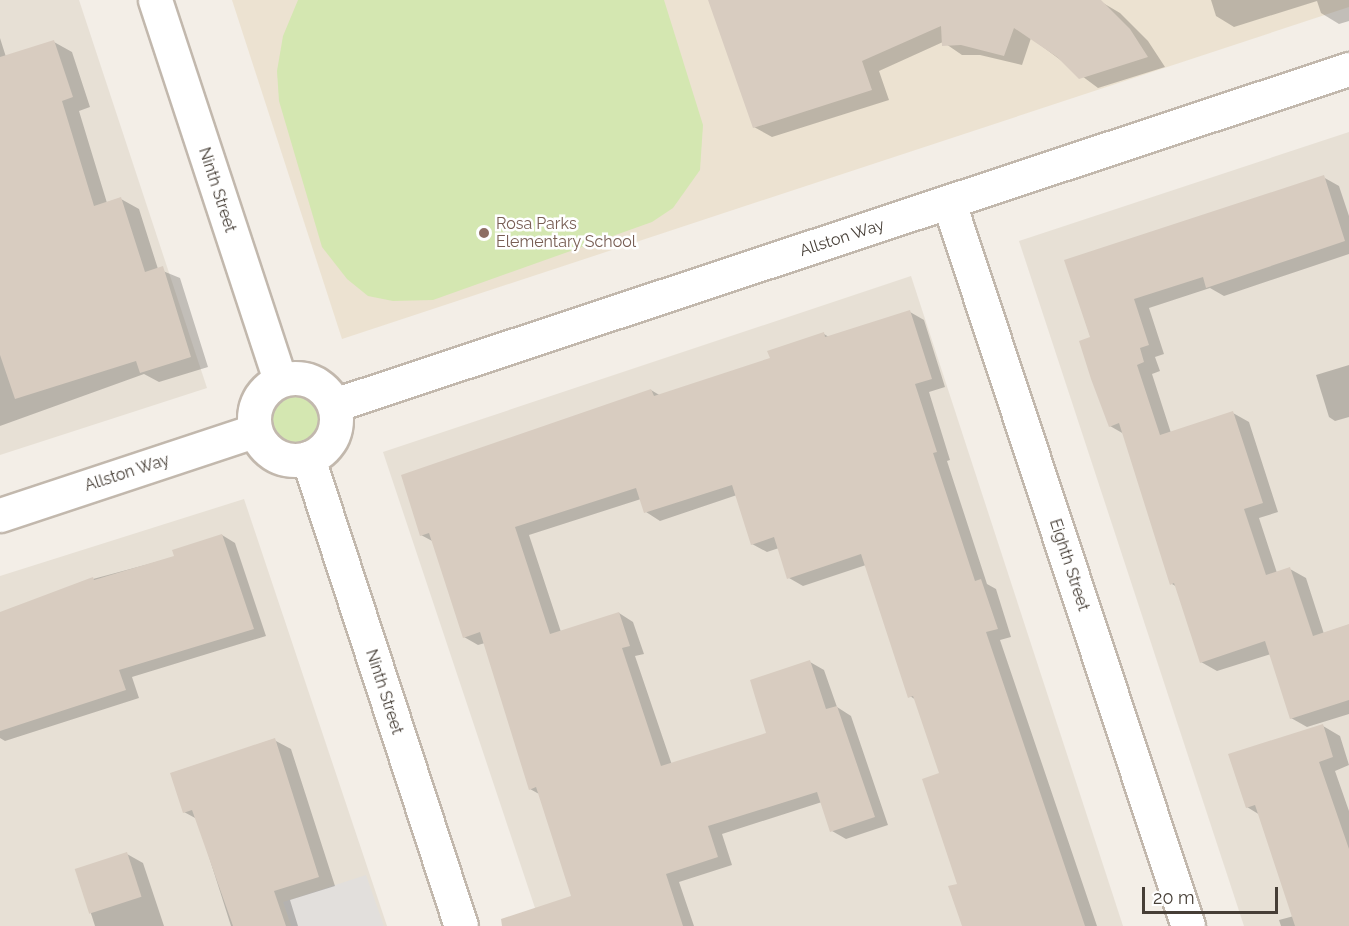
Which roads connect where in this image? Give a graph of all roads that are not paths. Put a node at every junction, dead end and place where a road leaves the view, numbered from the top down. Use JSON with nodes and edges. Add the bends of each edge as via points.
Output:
{"nodes":[{"id":1,"x":155,"y":0,"type":"edge"},
{"id":2,"x":1349,"y":69,"type":"edge"},
{"id":3,"x":949,"y":203,"type":"junction"},
{"id":4,"x":280,"y":380,"type":"junction"},
{"id":5,"x":334,"y":405,"type":"junction"},
{"id":6,"x":254,"y":431,"type":"junction"},
{"id":7,"x":308,"y":458,"type":"junction"},
{"id":8,"x":0,"y":515,"type":"edge"},
{"id":9,"x":461,"y":926,"type":"edge"},
{"id":10,"x":1188,"y":926,"type":"edge"}],
"edges":[{"from":1,"to":4,"type":"street","name":"Ninth Street"},
{"from":2,"to":3,"type":"street","name":"Allston Way"},
{"from":3,"to":5,"type":"street","name":"Allston Way"},
{"from":3,"to":10,"type":"street","name":"Eighth Street"},
{"from":4,"to":5,"type":"street","via":[[291,377],[313,381]]},
{"from":4,"to":6,"type":"street","via":[[257,400]]},
{"from":5,"to":7,"type":"street","via":[[337,418],[329,443]]},
{"from":6,"to":7,"type":"street","via":[[270,453],[295,461]]},
{"from":6,"to":8,"type":"street","name":"Allston Way"},
{"from":7,"to":9,"type":"street","name":"Ninth Street"}]}
